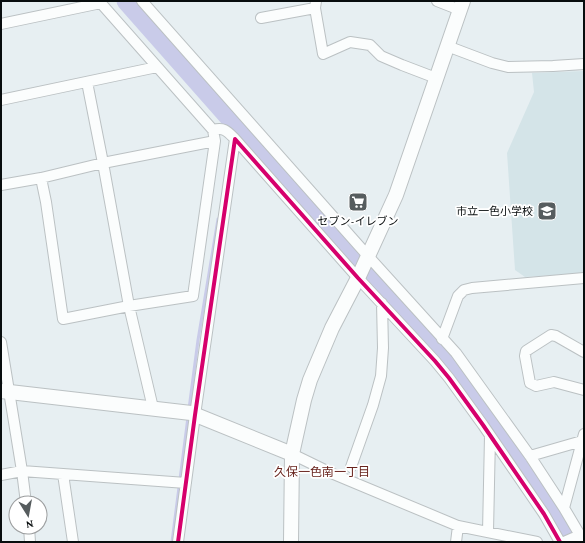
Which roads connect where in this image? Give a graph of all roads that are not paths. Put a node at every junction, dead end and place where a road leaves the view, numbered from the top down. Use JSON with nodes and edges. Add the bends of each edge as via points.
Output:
{"nodes":[{"id":1,"x":142,"y":1,"type":"edge"},
{"id":2,"x":437,"y":1,"type":"edge"},
{"id":3,"x":100,"y":2,"type":"edge"},
{"id":4,"x":312,"y":3,"type":"edge"},
{"id":5,"x":461,"y":6,"type":"edge"},
{"id":6,"x":261,"y":18,"type":"dead end"},
{"id":7,"x":1,"y":24,"type":"edge"},
{"id":8,"x":447,"y":46,"type":"junction"},
{"id":9,"x":584,"y":64,"type":"edge"},
{"id":10,"x":157,"y":67,"type":"junction"},
{"id":11,"x":436,"y":78,"type":"junction"},
{"id":12,"x":87,"y":82,"type":"junction"},
{"id":13,"x":1,"y":100,"type":"edge"},
{"id":14,"x":213,"y":130,"type":"junction"},
{"id":15,"x":231,"y":135,"type":"junction"},
{"id":16,"x":215,"y":141,"type":"junction"},
{"id":17,"x":103,"y":163,"type":"junction"},
{"id":18,"x":41,"y":178,"type":"junction"},
{"id":19,"x":1,"y":185,"type":"edge"},
{"id":20,"x":368,"y":256,"type":"junction"},
{"id":21,"x":358,"y":278,"type":"junction"},
{"id":22,"x":584,"y":278,"type":"edge"},
{"id":23,"x":382,"y":303,"type":"junction"},
{"id":24,"x":129,"y":306,"type":"junction"},
{"id":25,"x":442,"y":339,"type":"junction"},
{"id":26,"x":1,"y":342,"type":"edge"},
{"id":27,"x":584,"y":352,"type":"edge"},
{"id":28,"x":584,"y":390,"type":"edge"},
{"id":29,"x":5,"y":392,"type":"edge"},
{"id":30,"x":153,"y":408,"type":"junction"},
{"id":31,"x":195,"y":415,"type":"junction"},
{"id":32,"x":490,"y":436,"type":"junction"},
{"id":33,"x":583,"y":438,"type":"edge"},
{"id":34,"x":292,"y":454,"type":"junction"},
{"id":35,"x":530,"y":456,"type":"junction"},
{"id":36,"x":351,"y":468,"type":"dead end"},
{"id":37,"x":22,"y":471,"type":"junction"},
{"id":38,"x":63,"y":474,"type":"junction"},
{"id":39,"x":1,"y":475,"type":"edge"},
{"id":40,"x":186,"y":483,"type":"junction"},
{"id":41,"x":25,"y":495,"type":"edge"},
{"id":42,"x":564,"y":508,"type":"junction"},
{"id":43,"x":458,"y":526,"type":"junction"},
{"id":44,"x":488,"y":532,"type":"junction"},
{"id":45,"x":577,"y":538,"type":"edge"},
{"id":46,"x":73,"y":542,"type":"edge"},
{"id":47,"x":178,"y":542,"type":"edge"},
{"id":48,"x":291,"y":542,"type":"edge"},
{"id":49,"x":456,"y":542,"type":"edge"},
{"id":50,"x":536,"y":542,"type":"edge"},
{"id":51,"x":560,"y":542,"type":"edge"}],
"edges":[{"from":1,"to":20,"type":"street"},
{"from":2,"to":5,"type":"street"},
{"from":3,"to":7,"type":"street"},
{"from":3,"to":10,"type":"street"},
{"from":4,"to":6,"type":"street"},
{"from":4,"to":11,"type":"street","via":[[323,54],[350,42],[370,45],[381,56]]},
{"from":5,"to":8,"type":"street"},
{"from":8,"to":9,"type":"street","via":[[508,67]]},
{"from":8,"to":11,"type":"street"},
{"from":10,"to":12,"type":"street"},
{"from":10,"to":14,"type":"street"},
{"from":11,"to":20,"type":"street","via":[[396,195]]},
{"from":12,"to":13,"type":"street"},
{"from":12,"to":17,"type":"street"},
{"from":14,"to":15,"type":"street","via":[[218,129]]},
{"from":14,"to":16,"type":"street"},
{"from":15,"to":21,"type":"street"},
{"from":15,"to":31,"type":"street"},
{"from":16,"to":17,"type":"street"},
{"from":16,"to":24,"type":"street","via":[[193,296]]},
{"from":17,"to":18,"type":"street"},
{"from":17,"to":24,"type":"street"},
{"from":18,"to":19,"type":"street"},
{"from":18,"to":24,"type":"street","via":[[62,319]]},
{"from":20,"to":21,"type":"street"},
{"from":20,"to":25,"type":"street"},
{"from":21,"to":23,"type":"street"},
{"from":21,"to":34,"type":"street","via":[[332,328],[310,380]]},
{"from":22,"to":25,"type":"street","via":[[464,290],[458,296]]},
{"from":23,"to":32,"type":"street","via":[[449,378]]},
{"from":23,"to":36,"type":"street","via":[[381,376]]},
{"from":24,"to":30,"type":"street"},
{"from":25,"to":35,"type":"street","via":[[456,353]]},
{"from":26,"to":29,"type":"street"},
{"from":27,"to":28,"type":"street","via":[[551,335],[526,351],[525,356],[530,383],[536,386],[554,382]]},
{"from":29,"to":30,"type":"street"},
{"from":29,"to":37,"type":"street"},
{"from":30,"to":31,"type":"street"},
{"from":31,"to":34,"type":"street"},
{"from":31,"to":40,"type":"street"},
{"from":32,"to":44,"type":"street"},
{"from":32,"to":51,"type":"street","via":[[544,514]]},
{"from":33,"to":35,"type":"street"},
{"from":33,"to":42,"type":"street"},
{"from":34,"to":43,"type":"street"},
{"from":34,"to":48,"type":"street"},
{"from":35,"to":42,"type":"street"},
{"from":37,"to":38,"type":"street"},
{"from":37,"to":39,"type":"street"},
{"from":37,"to":41,"type":"street"},
{"from":38,"to":40,"type":"street"},
{"from":38,"to":46,"type":"street"},
{"from":40,"to":47,"type":"street"},
{"from":42,"to":45,"type":"street"},
{"from":43,"to":44,"type":"street"},
{"from":43,"to":49,"type":"street"},
{"from":44,"to":50,"type":"street"}]}
